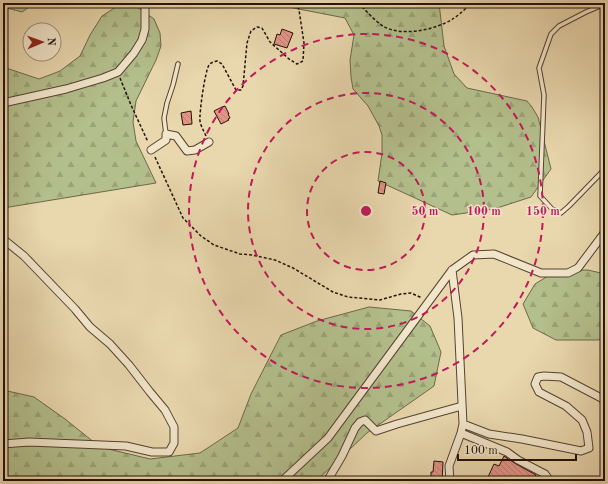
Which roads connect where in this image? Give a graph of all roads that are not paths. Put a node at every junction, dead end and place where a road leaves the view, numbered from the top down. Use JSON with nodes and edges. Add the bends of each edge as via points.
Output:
{"nodes":[{"id":1,"x":145,"y":3,"type":"edge"},
{"id":2,"x":605,"y":4,"type":"edge"},
{"id":3,"x":178,"y":64,"type":"dead end"},
{"id":4,"x":3,"y":103,"type":"edge"},
{"id":5,"x":166,"y":134,"type":"junction"},
{"id":6,"x":209,"y":142,"type":"road end"},
{"id":7,"x":152,"y":150,"type":"road end"},
{"id":8,"x":605,"y":163,"type":"edge"},
{"id":9,"x":605,"y":232,"type":"edge"},
{"id":10,"x":3,"y":239,"type":"edge"},
{"id":11,"x":452,"y":270,"type":"junction"},
{"id":12,"x":605,"y":400,"type":"edge"},
{"id":13,"x":462,"y":406,"type":"junction"},
{"id":14,"x":463,"y":424,"type":"junction"},
{"id":15,"x":462,"y":432,"type":"junction"},
{"id":16,"x":3,"y":444,"type":"edge"},
{"id":17,"x":282,"y":481,"type":"edge"},
{"id":18,"x":326,"y":481,"type":"edge"},
{"id":19,"x":450,"y":481,"type":"edge"},
{"id":20,"x":550,"y":481,"type":"edge"}],
"edges":[{"from":1,"to":4,"type":"street","via":[[145,29],[142,40],[118,72],[66,89]]},
{"from":2,"to":8,"type":"lane","via":[[559,26],[551,34],[538,68],[544,95],[540,196],[552,209],[560,213],[603,171]]},
{"from":3,"to":5,"type":"lane","via":[[164,118]]},
{"from":5,"to":6,"type":"street","via":[[176,136],[188,151]]},
{"from":5,"to":7,"type":"street","via":[[166,140]]},
{"from":9,"to":11,"type":"street","via":[[578,268],[568,273],[542,272],[494,254],[473,255]]},
{"from":10,"to":16,"type":"street","via":[[24,256],[90,328],[110,344],[165,410],[174,427],[174,443],[169,452],[152,452],[126,446],[29,442]]},
{"from":11,"to":13,"type":"street","via":[[458,318]]},
{"from":11,"to":17,"type":"street","via":[[328,438]]},
{"from":12,"to":14,"type":"street","via":[[561,377],[538,377],[535,384],[538,392],[566,406],[582,420],[588,432],[588,448],[580,451],[489,434]]},
{"from":13,"to":14,"type":"street"},
{"from":13,"to":18,"type":"street","via":[[376,431],[366,420],[360,422]]},
{"from":14,"to":15,"type":"street"},
{"from":15,"to":19,"type":"street","via":[[449,466]]},
{"from":15,"to":20,"type":"street","via":[[507,452],[545,474]]}]}
